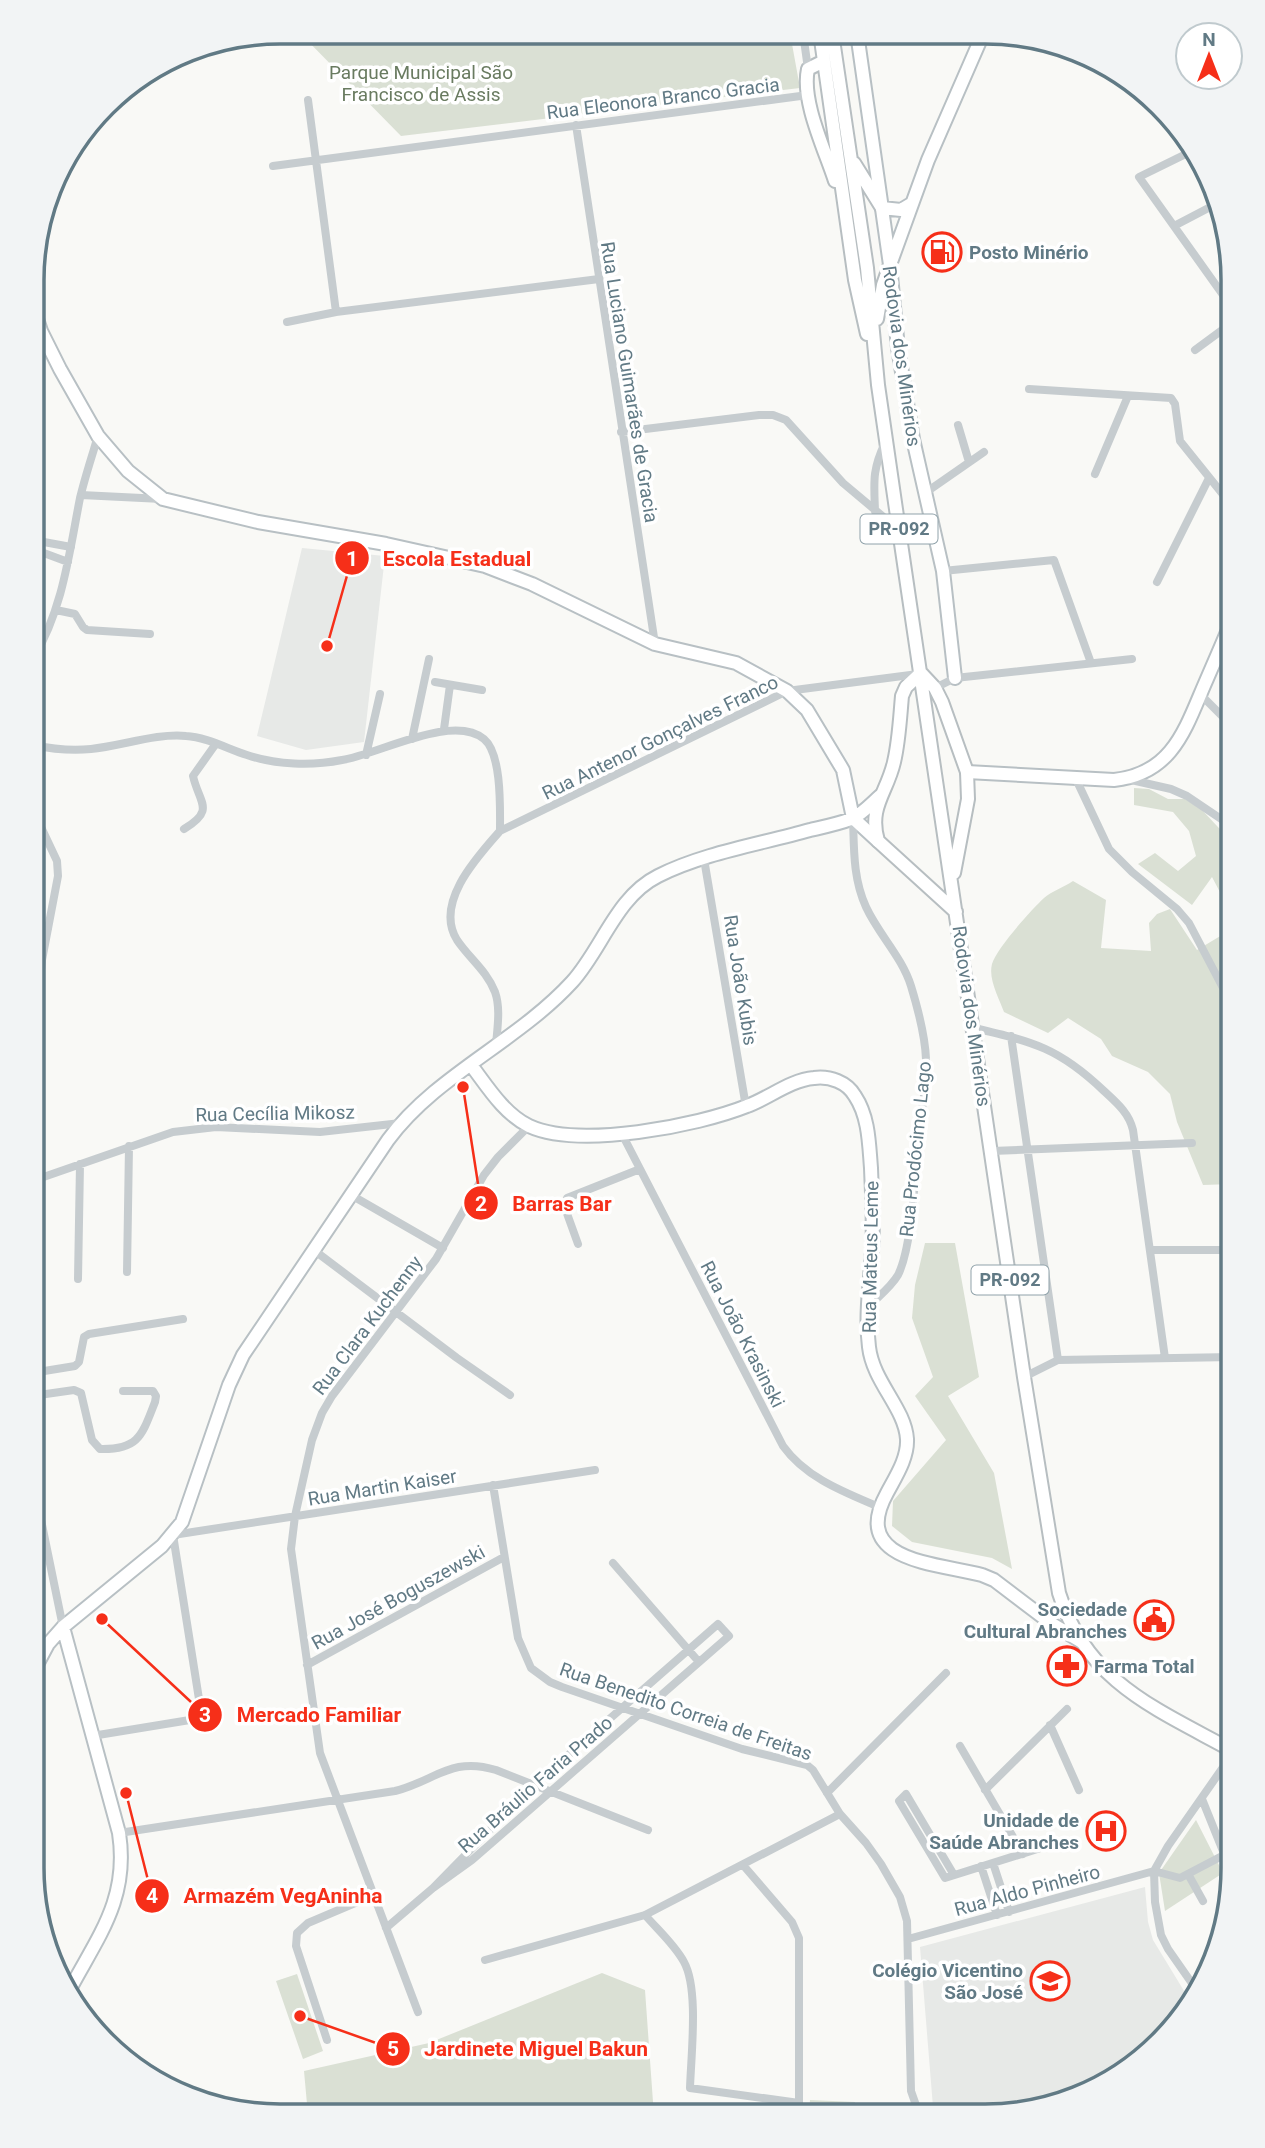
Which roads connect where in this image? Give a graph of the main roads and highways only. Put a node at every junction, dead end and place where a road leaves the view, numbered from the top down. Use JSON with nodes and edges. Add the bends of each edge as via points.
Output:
{"nodes":[{"id":1,"x":816,"y":44,"type":"edge"},
{"id":2,"x":822,"y":44,"type":"edge"},
{"id":3,"x":834,"y":44,"type":"edge"},
{"id":4,"x":859,"y":44,"type":"edge"},
{"id":5,"x":979,"y":44,"type":"edge"},
{"id":6,"x":824,"y":61,"type":"junction"},
{"id":7,"x":808,"y":69,"type":"junction"},
{"id":8,"x":838,"y":72,"type":"junction"},
{"id":9,"x":808,"y":95,"type":"junction"},
{"id":10,"x":830,"y":104,"type":"junction"},
{"id":11,"x":850,"y":157,"type":"junction"},
{"id":12,"x":911,"y":204,"type":"junction"},
{"id":13,"x":844,"y":208,"type":"junction"},
{"id":14,"x":882,"y":208,"type":"junction"},
{"id":15,"x":852,"y":260,"type":"junction"},
{"id":16,"x":890,"y":265,"type":"junction"},
{"id":17,"x":867,"y":268,"type":"junction"},
{"id":18,"x":44,"y":337,"type":"edge"},
{"id":19,"x":874,"y":347,"type":"junction"},
{"id":20,"x":878,"y":385,"type":"junction"},
{"id":21,"x":1221,"y":646,"type":"edge"},
{"id":22,"x":921,"y":673,"type":"junction"},
{"id":23,"x":955,"y":678,"type":"road end"},
{"id":24,"x":967,"y":772,"type":"junction"},
{"id":25,"x":880,"y":796,"type":"junction"},
{"id":26,"x":853,"y":818,"type":"junction"},
{"id":27,"x":878,"y":841,"type":"junction"},
{"id":28,"x":952,"y":884,"type":"junction"},
{"id":29,"x":956,"y":912,"type":"junction"},
{"id":30,"x":471,"y":1065,"type":"junction"},
{"id":31,"x":63,"y":1627,"type":"junction"},
{"id":32,"x":1082,"y":1642,"type":"junction"},
{"id":33,"x":44,"y":1652,"type":"edge"},
{"id":34,"x":1221,"y":1745,"type":"edge"},
{"id":35,"x":73,"y":1983,"type":"edge"}],
"edges":[{"from":1,"to":7,"type":"main road"},
{"from":2,"to":6,"type":"main road","name":"Rodovia dos Minérios","number":"PR-092"},
{"from":3,"to":8,"type":"main road","name":"Rodovia dos Minérios","number":"PR-092"},
{"from":4,"to":14,"type":"main road","name":"Rodovia dos Minérios","number":"PR-092"},
{"from":5,"to":12,"type":"main road"},
{"from":6,"to":7,"type":"main road"},
{"from":6,"to":8,"type":"main road"},
{"from":6,"to":10,"type":"main road","name":"Rodovia dos Minérios","number":"PR-092"},
{"from":7,"to":9,"type":"main road"},
{"from":8,"to":11,"type":"main road","name":"Rodovia dos Minérios","number":"PR-092"},
{"from":9,"to":10,"type":"main road"},
{"from":9,"to":13,"type":"main road"},
{"from":10,"to":13,"type":"main road","name":"Rodovia dos Minérios","number":"PR-092"},
{"from":11,"to":14,"type":"main road"},
{"from":11,"to":17,"type":"main road","name":"Rodovia dos Minérios","number":"PR-092"},
{"from":12,"to":14,"type":"main road","via":[[901,209]]},
{"from":12,"to":16,"type":"main road"},
{"from":13,"to":15,"type":"main road","name":"Rodovia dos Minérios","number":"PR-092"},
{"from":14,"to":16,"type":"main road","name":"Rodovia dos Minérios","number":"PR-092"},
{"from":15,"to":17,"type":"main road"},
{"from":15,"to":20,"type":"main road","name":"Rodovia dos Minérios","number":"PR-092"},
{"from":16,"to":17,"type":"main road"},
{"from":16,"to":19,"type":"main road"},
{"from":16,"to":23,"type":"main road","name":"Rodovia dos Minérios","number":"PR-092","via":[[898,348],[943,571]]},
{"from":17,"to":19,"type":"main road","name":"Rodovia dos Minérios","number":"PR-092"},
{"from":18,"to":26,"type":"main road","name":"Rua Prodócimo Lago","via":[[98,436],[128,471],[163,499],[485,566],[654,644],[736,663],[787,691],[807,710],[839,761]]},
{"from":19,"to":20,"type":"main road","name":"Rodovia dos Minérios","number":"PR-092"},
{"from":20,"to":22,"type":"main road","name":"Rodovia dos Minérios","number":"PR-092"},
{"from":21,"to":24,"type":"main road","via":[[1185,731],[1172,751],[1152,768],[1125,779]]},
{"from":22,"to":24,"type":"main road","via":[[935,688]]},
{"from":22,"to":25,"type":"main road","via":[[902,696],[895,762]]},
{"from":22,"to":28,"type":"main road","name":"Rodovia dos Minérios","number":"PR-092"},
{"from":24,"to":28,"type":"main road","via":[[968,799]]},
{"from":25,"to":26,"type":"main road"},
{"from":25,"to":27,"type":"main road","via":[[874,818]]},
{"from":26,"to":27,"type":"main road"},
{"from":26,"to":30,"type":"main road","via":[[656,877],[634,893],[572,982]]},
{"from":27,"to":29,"type":"main road"},
{"from":28,"to":29,"type":"main road","name":"Rodovia dos Minérios","number":"PR-092"},
{"from":29,"to":32,"type":"main road","name":"Rodovia dos Minérios","number":"PR-092","via":[[1059,1593]]},
{"from":30,"to":31,"type":"main road","via":[[401,1123],[251,1342],[235,1370],[189,1507],[173,1535]]},
{"from":30,"to":32,"type":"main road","name":"Rua Mateus Leme","via":[[502,1104],[529,1126],[571,1134],[622,1134],[712,1118],[801,1080],[819,1077],[841,1082],[855,1095],[866,1121],[870,1154],[870,1358],[902,1420],[907,1441],[901,1466],[879,1507],[879,1533],[891,1550],[910,1558],[994,1580]]},
{"from":31,"to":33,"type":"main road"},
{"from":31,"to":35,"type":"main road","via":[[119,1833],[121,1875],[113,1909]]},
{"from":32,"to":34,"type":"main road","via":[[1122,1687]]}]}
